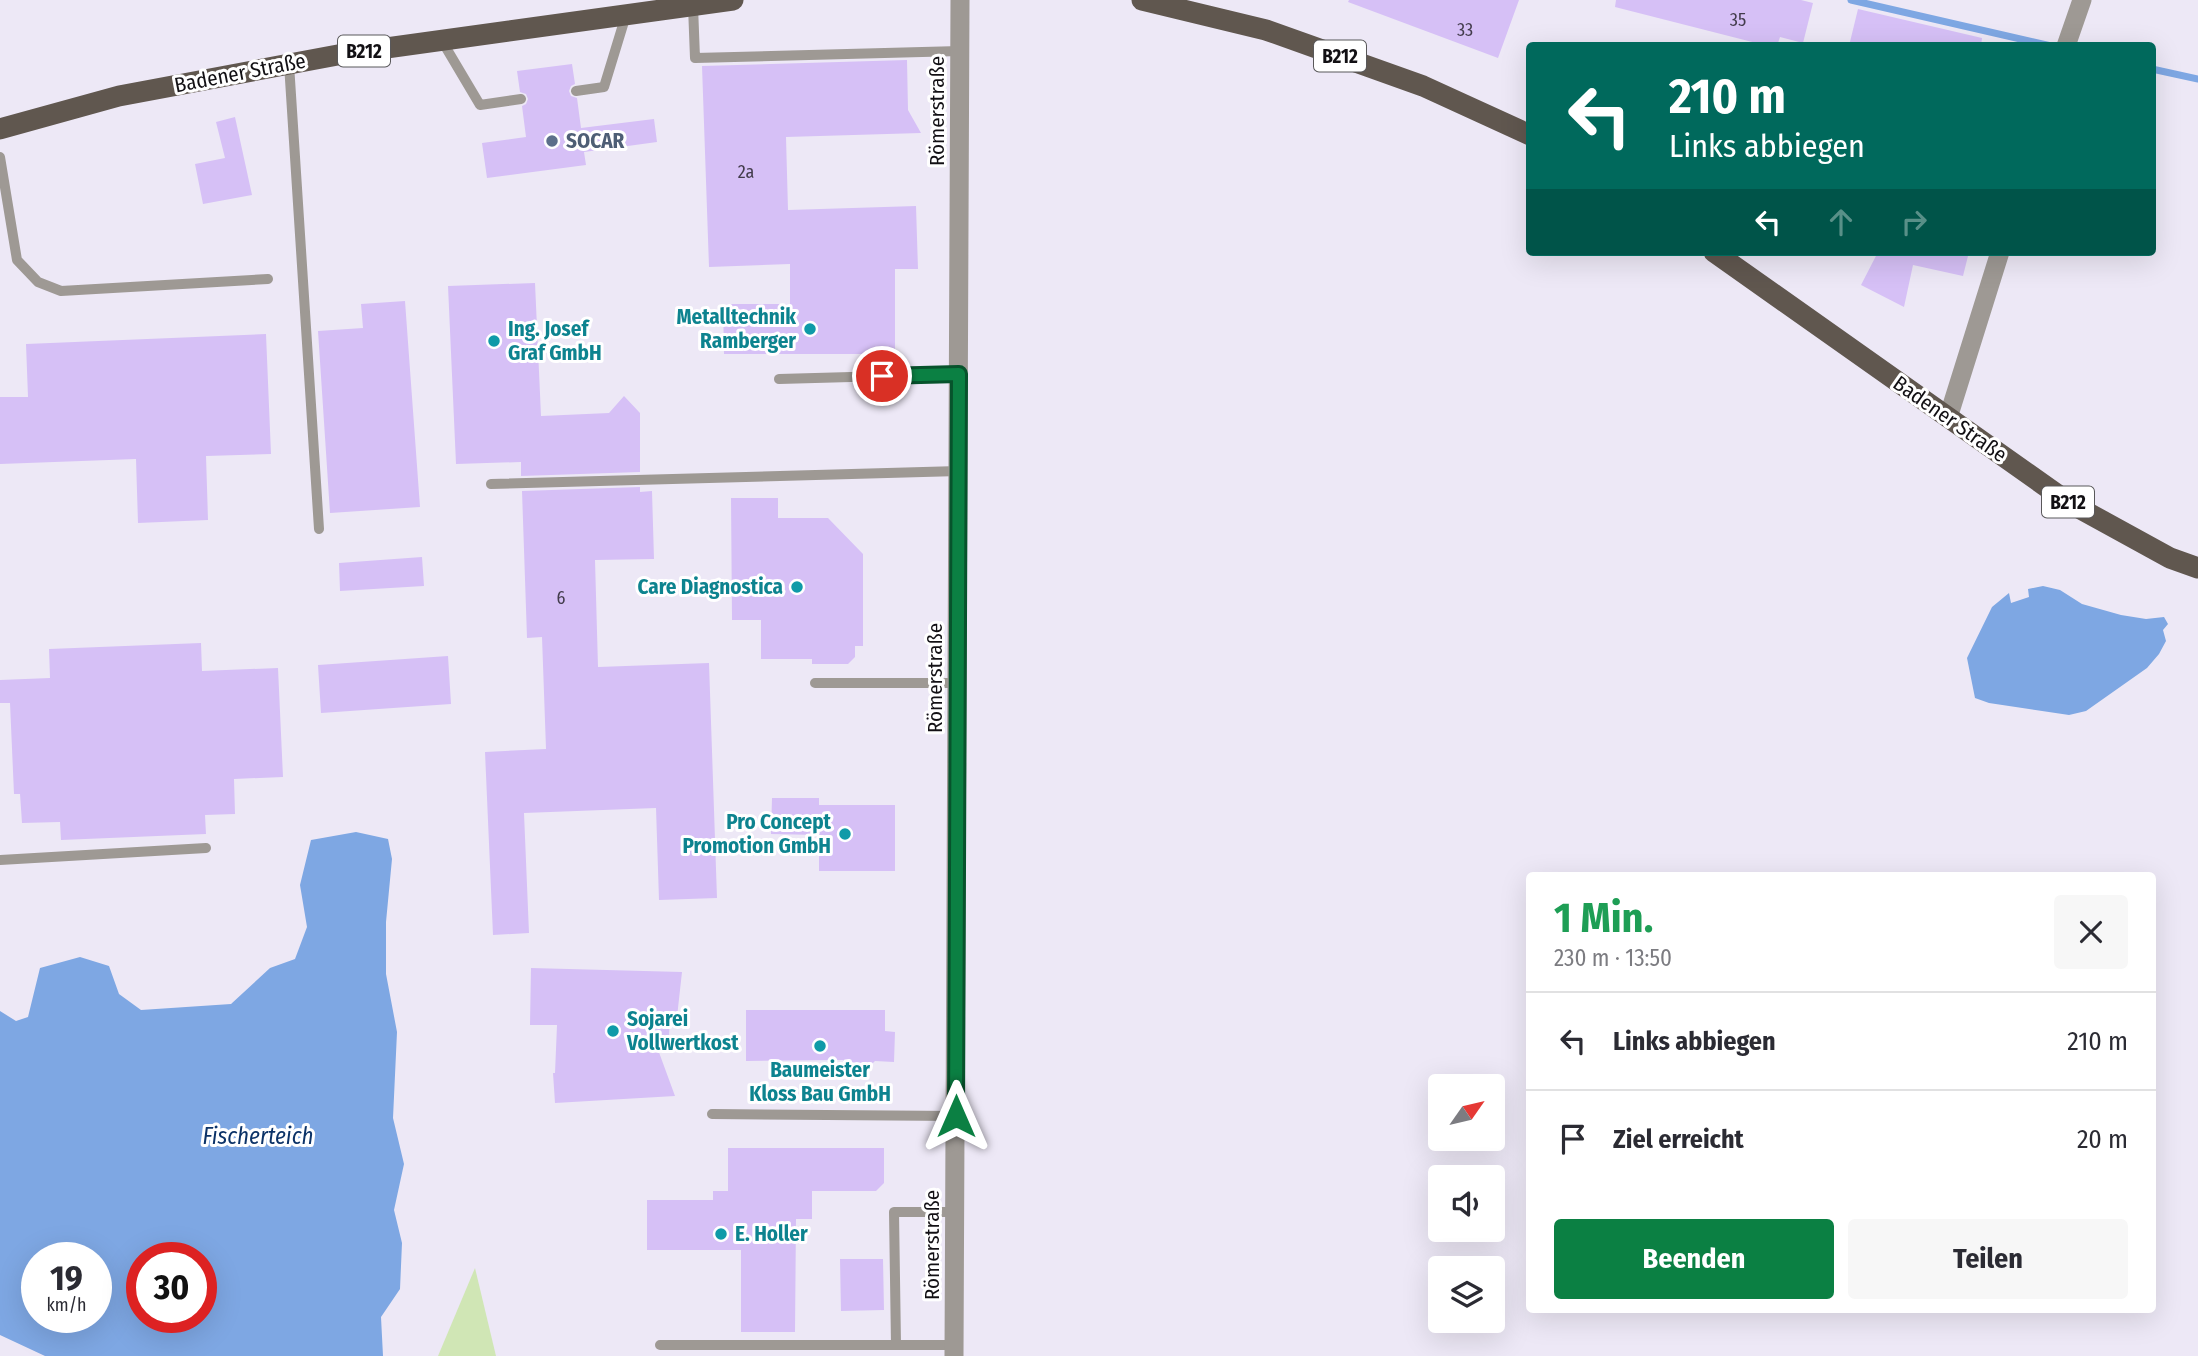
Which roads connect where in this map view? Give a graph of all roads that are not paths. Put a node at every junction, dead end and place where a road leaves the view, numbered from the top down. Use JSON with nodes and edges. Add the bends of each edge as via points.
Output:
{"nodes":[{"id":1,"x":733,"y":0,"type":"edge"},
{"id":2,"x":960,"y":0,"type":"edge"},
{"id":3,"x":1142,"y":0,"type":"edge"},
{"id":4,"x":693,"y":5,"type":"junction"},
{"id":5,"x":2079,"y":9,"type":"edge"},
{"id":6,"x":626,"y":14,"type":"junction"},
{"id":7,"x":442,"y":40,"type":"junction"},
{"id":8,"x":2067,"y":42,"type":"edge"},
{"id":9,"x":960,"y":51,"type":"junction"},
{"id":10,"x":289,"y":64,"type":"junction"},
{"id":11,"x":576,"y":91,"type":"dead end"},
{"id":12,"x":521,"y":99,"type":"dead end"},
{"id":13,"x":0,"y":129,"type":"edge"},
{"id":14,"x":1526,"y":133,"type":"edge"},
{"id":15,"x":0,"y":157,"type":"edge"},
{"id":16,"x":1720,"y":256,"type":"edge"},
{"id":17,"x":1999,"y":256,"type":"edge"},
{"id":18,"x":268,"y":279,"type":"dead end"},
{"id":19,"x":959,"y":374,"type":"junction"},
{"id":20,"x":779,"y":379,"type":"dead end"},
{"id":21,"x":1948,"y":418,"type":"junction"},
{"id":22,"x":959,"y":471,"type":"junction"},
{"id":23,"x":492,"y":484,"type":"dead end"},
{"id":24,"x":318,"y":529,"type":"dead end"},
{"id":25,"x":2198,"y":568,"type":"edge"},
{"id":26,"x":815,"y":683,"type":"dead end"},
{"id":27,"x":958,"y":683,"type":"junction"},
{"id":28,"x":206,"y":848,"type":"dead end"},
{"id":29,"x":0,"y":860,"type":"edge"},
{"id":30,"x":712,"y":1114,"type":"dead end"},
{"id":31,"x":956,"y":1116,"type":"junction"},
{"id":32,"x":955,"y":1212,"type":"junction"},
{"id":33,"x":660,"y":1345,"type":"dead end"},
{"id":34,"x":896,"y":1345,"type":"junction"},
{"id":35,"x":954,"y":1350,"type":"edge"}],
"edges":[{"from":1,"to":4,"type":"main road","name":"Badener Straße","number":"B212"},
{"from":2,"to":9,"type":"street","name":"Römerstraße"},
{"from":3,"to":14,"type":"main road","number":"B212","via":[[1266,30],[1423,86]]},
{"from":4,"to":6,"type":"main road","name":"Badener Straße","number":"B212"},
{"from":4,"to":9,"type":"lane","via":[[695,58]]},
{"from":5,"to":8,"type":"street"},
{"from":6,"to":7,"type":"main road","name":"Badener Straße","number":"B212"},
{"from":6,"to":11,"type":"lane","via":[[604,87]]},
{"from":7,"to":10,"type":"main road","name":"Badener Straße","number":"B212"},
{"from":7,"to":12,"type":"lane","via":[[480,105]]},
{"from":9,"to":19,"type":"street","name":"Römerstraße"},
{"from":10,"to":13,"type":"main road","name":"Badener Straße","number":"B212","via":[[119,96]]},
{"from":10,"to":24,"type":"lane"},
{"from":15,"to":18,"type":"lane","via":[[17,260],[38,282],[61,290]]},
{"from":16,"to":21,"type":"main road","name":"Badener Straße","number":"B212"},
{"from":17,"to":21,"type":"street"},
{"from":19,"to":20,"type":"lane"},
{"from":19,"to":22,"type":"street","name":"Römerstraße"},
{"from":21,"to":25,"type":"main road","name":"Badener Straße","number":"B212","via":[[2068,502],[2170,558]]},
{"from":22,"to":23,"type":"lane"},
{"from":22,"to":27,"type":"street","name":"Römerstraße"},
{"from":26,"to":27,"type":"lane"},
{"from":27,"to":31,"type":"street","name":"Römerstraße"},
{"from":28,"to":29,"type":"lane"},
{"from":30,"to":31,"type":"lane"},
{"from":31,"to":32,"type":"street","name":"Römerstraße"},
{"from":32,"to":34,"type":"lane","via":[[894,1213]]},
{"from":32,"to":35,"type":"street","name":"Römerstraße"},
{"from":33,"to":34,"type":"lane"},
{"from":34,"to":35,"type":"lane"}]}
